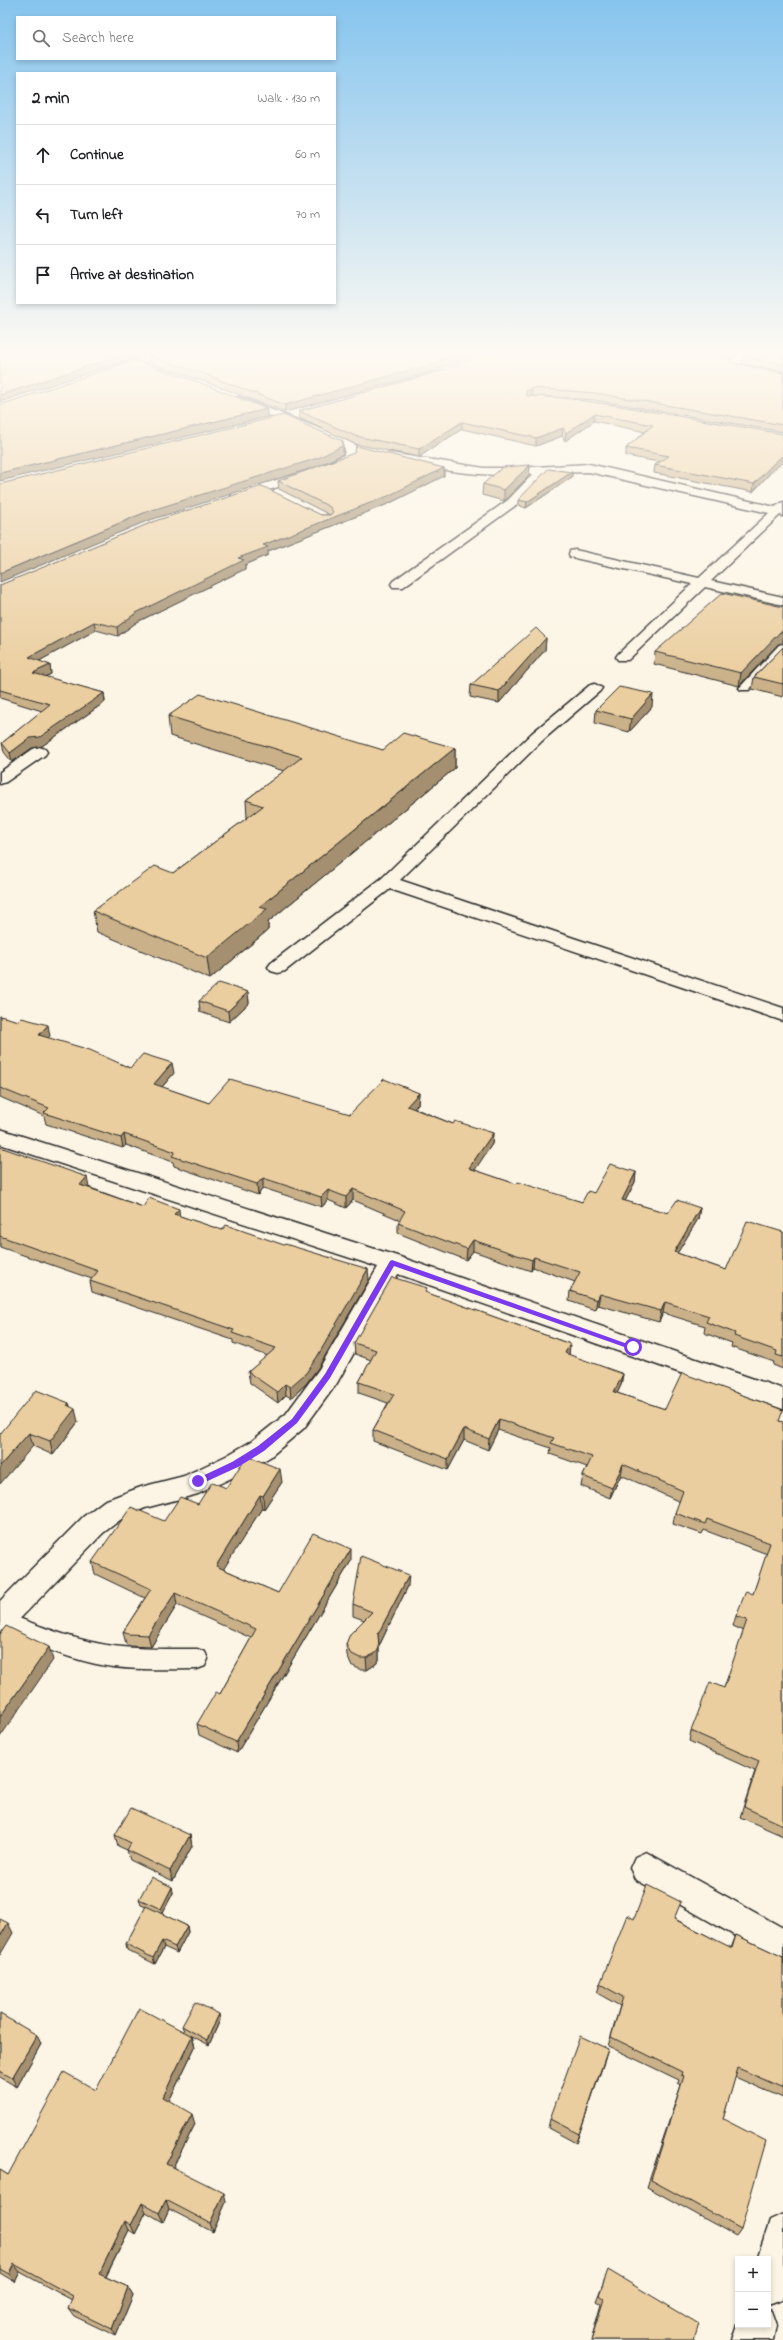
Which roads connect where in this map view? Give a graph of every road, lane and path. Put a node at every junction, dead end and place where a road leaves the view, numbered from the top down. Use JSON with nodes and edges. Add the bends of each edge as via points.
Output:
{"nodes":[{"id":1,"x":343,"y":460,"type":"edge"},
{"id":2,"x":410,"y":460,"type":"edge"},
{"id":3,"x":544,"y":469,"type":"junction"},
{"id":4,"x":264,"y":488,"type":"junction"},
{"id":5,"x":278,"y":495,"type":"edge"},
{"id":6,"x":223,"y":501,"type":"edge"},
{"id":7,"x":781,"y":510,"type":"edge"},
{"id":8,"x":575,"y":554,"type":"dead end"},
{"id":9,"x":702,"y":582,"type":"junction"},
{"id":10,"x":398,"y":584,"type":"dead end"},
{"id":11,"x":783,"y":601,"type":"edge"},
{"id":12,"x":783,"y":647,"type":"edge"},
{"id":13,"x":623,"y":657,"type":"dead end"},
{"id":14,"x":595,"y":688,"type":"dead end"},
{"id":15,"x":745,"y":688,"type":"dead end"},
{"id":16,"x":39,"y":752,"type":"dead end"},
{"id":17,"x":0,"y":779,"type":"edge"},
{"id":18,"x":388,"y":882,"type":"junction"},
{"id":19,"x":278,"y":967,"type":"dead end"},
{"id":20,"x":783,"y":1015,"type":"edge"},
{"id":21,"x":0,"y":1136,"type":"edge"},
{"id":22,"x":392,"y":1263,"type":"junction"},
{"id":23,"x":783,"y":1399,"type":"edge"},
{"id":24,"x":0,"y":1621,"type":"edge"},
{"id":25,"x":197,"y":1659,"type":"dead end"},
{"id":26,"x":646,"y":1868,"type":"dead end"},
{"id":27,"x":783,"y":1946,"type":"edge"},
{"id":28,"x":783,"y":2233,"type":"edge"},
{"id":29,"x":771,"y":2275,"type":"edge"},
{"id":30,"x":756,"y":2328,"type":"edge"},
{"id":31,"x":753,"y":2340,"type":"edge"}],
"edges":[{"from":1,"to":4,"type":"street"},
{"from":2,"to":3,"type":"street","via":[[481,470],[515,472]]},
{"from":3,"to":7,"type":"street","via":[[589,468]]},
{"from":3,"to":10,"type":"street","via":[[528,489],[503,512],[476,528]]},
{"from":4,"to":5,"type":"street"},
{"from":4,"to":6,"type":"street"},
{"from":7,"to":9,"type":"street"},
{"from":8,"to":9,"type":"street"},
{"from":9,"to":11,"type":"street"},
{"from":9,"to":13,"type":"street"},
{"from":12,"to":15,"type":"lane"},
{"from":14,"to":18,"type":"street","via":[[538,736]]},
{"from":16,"to":17,"type":"street"},
{"from":18,"to":19,"type":"street"},
{"from":18,"to":20,"type":"street"},
{"from":21,"to":22,"type":"street"},
{"from":22,"to":23,"type":"street"},
{"from":22,"to":24,"type":"street","via":[[328,1376],[295,1421],[261,1449],[235,1464],[188,1486],[141,1498],[114,1509],[93,1525]]},
{"from":24,"to":25,"type":"lane","via":[[110,1656]]},
{"from":26,"to":27,"type":"street"},
{"from":28,"to":29,"type":"street"},
{"from":30,"to":31,"type":"street"}]}
